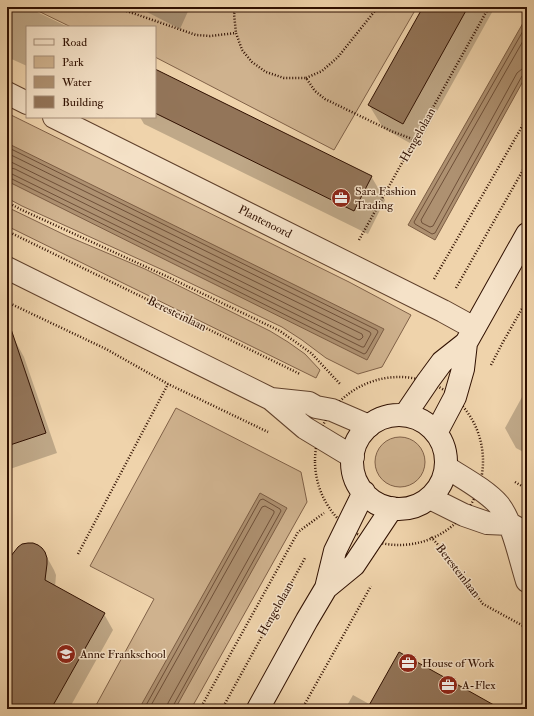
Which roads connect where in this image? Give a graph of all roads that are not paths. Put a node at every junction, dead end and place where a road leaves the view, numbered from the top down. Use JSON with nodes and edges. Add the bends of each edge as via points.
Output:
{"nodes":[{"id":1,"x":7,"y":93,"type":"edge"},
{"id":2,"x":26,"y":102,"type":"edge"},
{"id":3,"x":56,"y":118,"type":"edge"},
{"id":4,"x":527,"y":234,"type":"edge"},
{"id":5,"x":7,"y":268,"type":"edge"},
{"id":6,"x":470,"y":336,"type":"junction"},
{"id":7,"x":271,"y":399,"type":"junction"},
{"id":8,"x":405,"y":415,"type":"junction"},
{"id":9,"x":369,"y":426,"type":"junction"},
{"id":10,"x":436,"y":433,"type":"junction"},
{"id":11,"x":353,"y":457,"type":"junction"},
{"id":12,"x":446,"y":467,"type":"junction"},
{"id":13,"x":364,"y":492,"type":"junction"},
{"id":14,"x":430,"y":498,"type":"junction"},
{"id":15,"x":392,"y":508,"type":"junction"},
{"id":16,"x":518,"y":528,"type":"edge"},
{"id":17,"x":527,"y":581,"type":"edge"},
{"id":18,"x":326,"y":588,"type":"junction"},
{"id":19,"x":258,"y":709,"type":"edge"}],
"edges":[{"from":1,"to":2,"type":"street"},
{"from":3,"to":6,"type":"street","name":"Plantenoord","via":[[443,311]]},
{"from":4,"to":6,"type":"street"},
{"from":5,"to":7,"type":"street"},
{"from":6,"to":8,"type":"street","via":[[442,362]]},
{"from":6,"to":10,"type":"street","via":[[463,369],[465,405]]},
{"from":7,"to":9,"type":"street","via":[[309,403]]},
{"from":7,"to":11,"type":"street","via":[[317,435]]},
{"from":8,"to":9,"type":"street","via":[[386,417]]},
{"from":8,"to":10,"type":"street","via":[[422,421]]},
{"from":9,"to":11,"type":"street","via":[[358,440]]},
{"from":10,"to":12,"type":"street","via":[[444,445]]},
{"from":11,"to":13,"type":"street","via":[[353,472]]},
{"from":12,"to":14,"type":"street","via":[[441,484]]},
{"from":12,"to":16,"type":"street","via":[[480,489]]},
{"from":13,"to":15,"type":"street","via":[[372,500]]},
{"from":13,"to":18,"type":"street","via":[[335,551]]},
{"from":14,"to":15,"type":"street","via":[[412,507]]},
{"from":14,"to":16,"type":"street","via":[[487,523]]},
{"from":15,"to":18,"type":"street","via":[[354,565]]},
{"from":16,"to":17,"type":"street"},
{"from":18,"to":19,"type":"street"}]}
